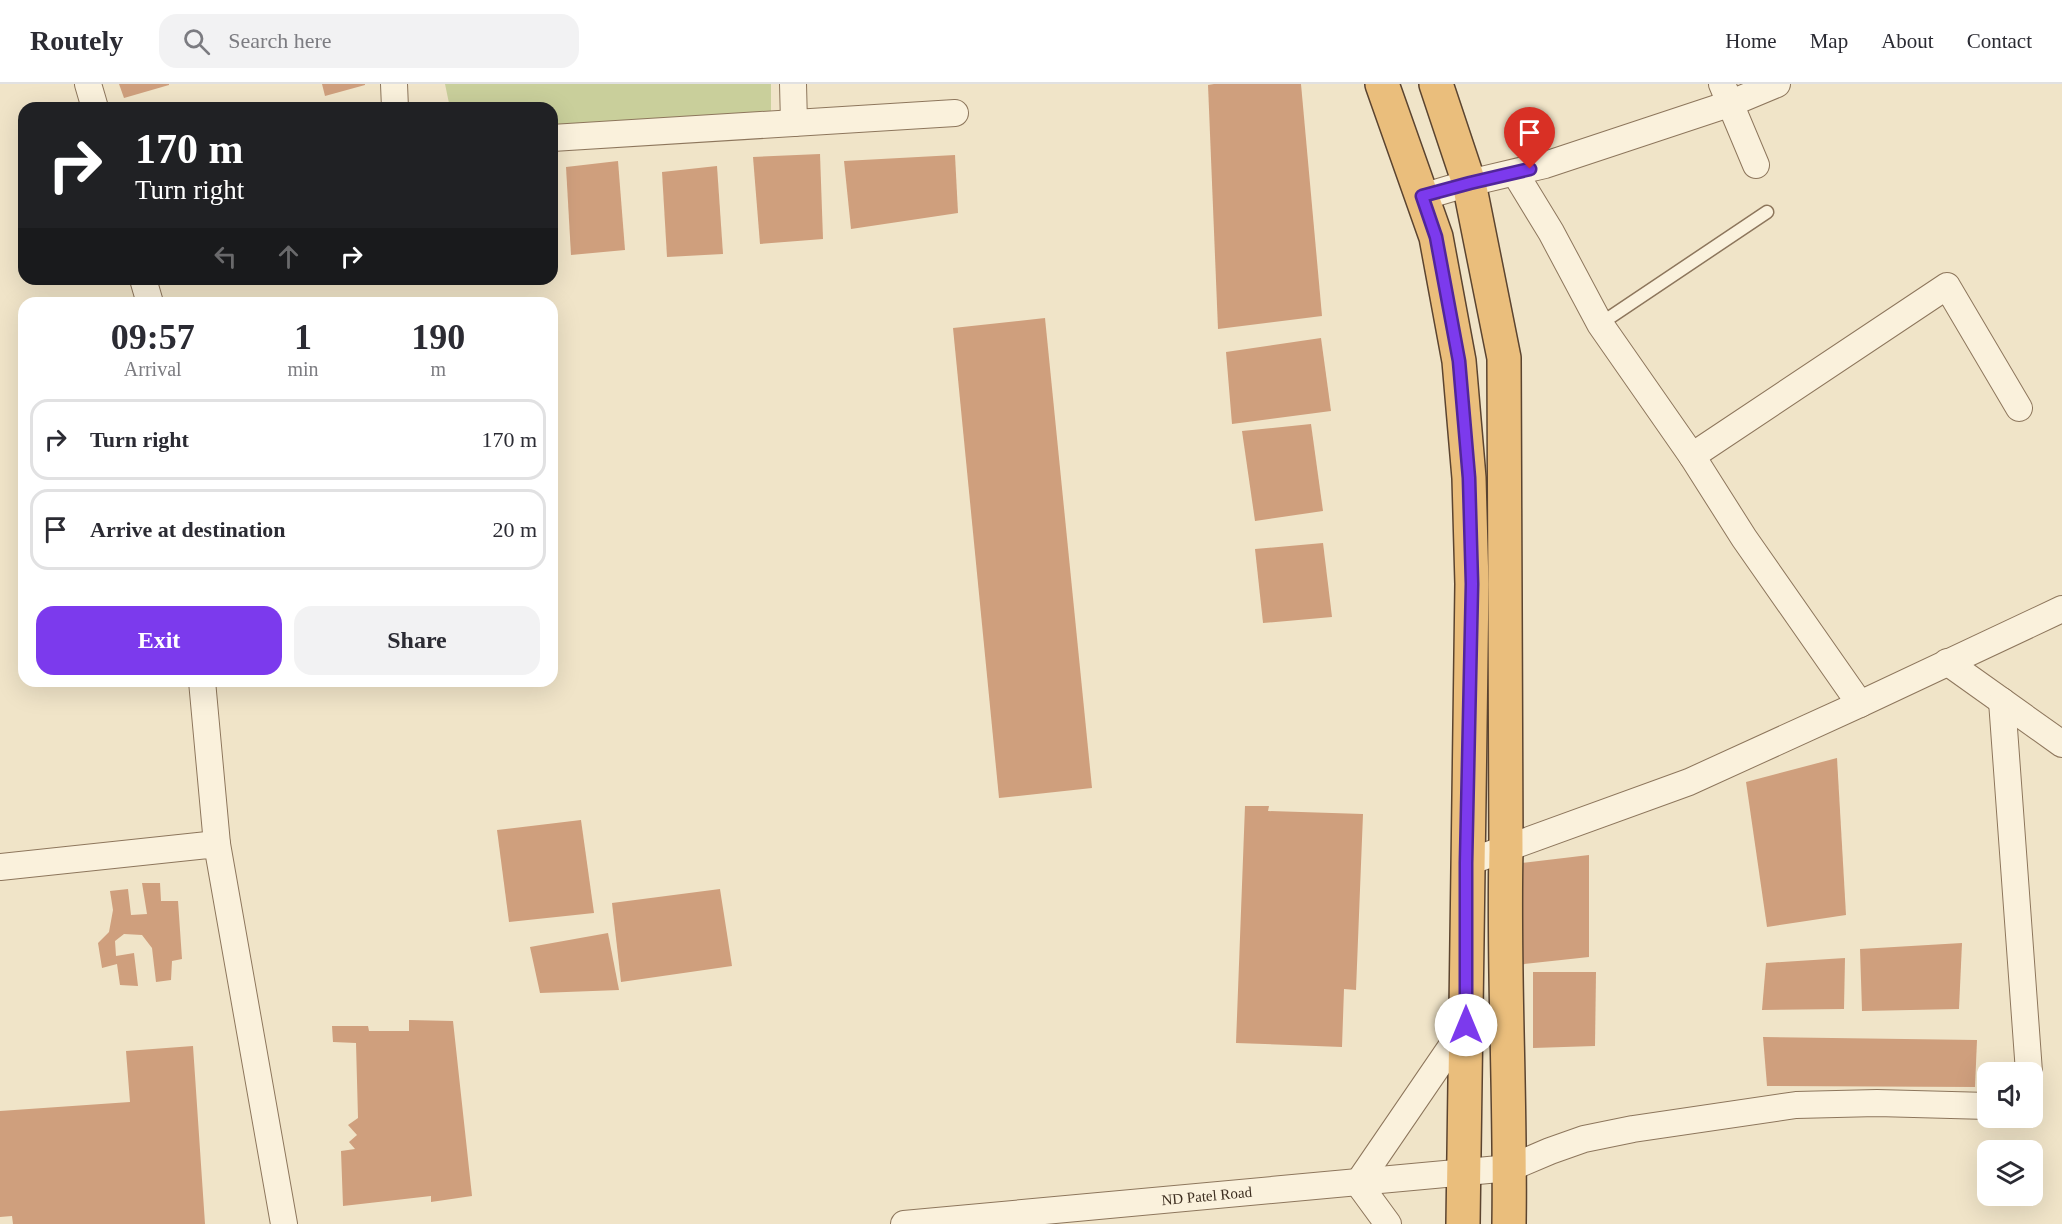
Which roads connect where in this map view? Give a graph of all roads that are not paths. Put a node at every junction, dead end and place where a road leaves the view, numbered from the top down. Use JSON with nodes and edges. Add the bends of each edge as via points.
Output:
{"nodes":[{"id":1,"x":88,"y":84,"type":"edge"},
{"id":2,"x":394,"y":84,"type":"edge"},
{"id":3,"x":794,"y":84,"type":"edge"},
{"id":4,"x":1382,"y":84,"type":"edge"},
{"id":5,"x":1436,"y":84,"type":"edge"},
{"id":6,"x":1777,"y":84,"type":"edge"},
{"id":7,"x":1726,"y":94,"type":"edge"},
{"id":8,"x":93,"y":102,"type":"edge"},
{"id":9,"x":395,"y":102,"type":"edge"},
{"id":10,"x":955,"y":113,"type":"dead end"},
{"id":11,"x":794,"y":123,"type":"junction"},
{"id":12,"x":558,"y":138,"type":"edge"},
{"id":13,"x":1756,"y":165,"type":"dead end"},
{"id":14,"x":1515,"y":173,"type":"junction"},
{"id":15,"x":1470,"y":183,"type":"junction"},
{"id":16,"x":1422,"y":196,"type":"junction"},
{"id":17,"x":1767,"y":212,"type":"dead end"},
{"id":18,"x":1600,"y":324,"type":"junction"},
{"id":19,"x":2019,"y":408,"type":"dead end"},
{"id":20,"x":1692,"y":456,"type":"junction"},
{"id":21,"x":2062,"y":609,"type":"edge"},
{"id":22,"x":1947,"y":662,"type":"junction"},
{"id":23,"x":203,"y":687,"type":"edge"},
{"id":24,"x":2002,"y":701,"type":"junction"},
{"id":25,"x":1860,"y":704,"type":"junction"},
{"id":26,"x":2062,"y":744,"type":"edge"},
{"id":27,"x":217,"y":844,"type":"junction"},
{"id":28,"x":1506,"y":850,"type":"junction"},
{"id":29,"x":1466,"y":863,"type":"junction"},
{"id":30,"x":0,"y":867,"type":"edge"},
{"id":31,"x":1466,"y":1025,"type":"junction"},
{"id":32,"x":2028,"y":1062,"type":"edge"},
{"id":33,"x":1977,"y":1106,"type":"edge"},
{"id":34,"x":1510,"y":1168,"type":"junction"},
{"id":35,"x":1463,"y":1173,"type":"junction"},
{"id":36,"x":1358,"y":1183,"type":"junction"},
{"id":37,"x":284,"y":1224,"type":"edge"},
{"id":38,"x":904,"y":1224,"type":"edge"},
{"id":39,"x":1388,"y":1224,"type":"edge"},
{"id":40,"x":1463,"y":1224,"type":"edge"},
{"id":41,"x":1509,"y":1224,"type":"edge"}],
"edges":[{"from":1,"to":8,"type":"street"},
{"from":2,"to":9,"type":"street"},
{"from":3,"to":11,"type":"street"},
{"from":4,"to":16,"type":"highway"},
{"from":5,"to":15,"type":"highway"},
{"from":6,"to":7,"type":"street"},
{"from":7,"to":13,"type":"street"},
{"from":7,"to":14,"type":"street","via":[[1545,165]]},
{"from":10,"to":11,"type":"street"},
{"from":11,"to":12,"type":"street"},
{"from":14,"to":15,"type":"street"},
{"from":14,"to":18,"type":"street"},
{"from":15,"to":16,"type":"street"},
{"from":15,"to":28,"type":"highway","via":[[1504,358]]},
{"from":16,"to":29,"type":"highway","via":[[1436,237],[1459,361],[1469,478],[1472,584]]},
{"from":17,"to":18,"type":"lane"},
{"from":18,"to":20,"type":"street"},
{"from":19,"to":20,"type":"street","via":[[1947,286]]},
{"from":20,"to":25,"type":"street"},
{"from":21,"to":22,"type":"street"},
{"from":22,"to":24,"type":"street"},
{"from":22,"to":25,"type":"street"},
{"from":23,"to":27,"type":"street"},
{"from":24,"to":26,"type":"street"},
{"from":24,"to":32,"type":"street"},
{"from":25,"to":28,"type":"street","via":[[1689,782]]},
{"from":27,"to":30,"type":"street"},
{"from":27,"to":37,"type":"street"},
{"from":28,"to":29,"type":"street"},
{"from":28,"to":34,"type":"highway","via":[[1504,930]]},
{"from":29,"to":31,"type":"highway"},
{"from":31,"to":35,"type":"highway"},
{"from":31,"to":36,"type":"street"},
{"from":33,"to":34,"type":"street","name":"ND Patel Road","via":[[1796,1105],[1584,1139]]},
{"from":34,"to":35,"type":"street","name":"ND Patel Road"},
{"from":34,"to":41,"type":"highway"},
{"from":35,"to":36,"type":"street","name":"ND Patel Road"},
{"from":35,"to":40,"type":"highway"},
{"from":36,"to":38,"type":"street","name":"ND Patel Road"},
{"from":36,"to":39,"type":"street"}]}
